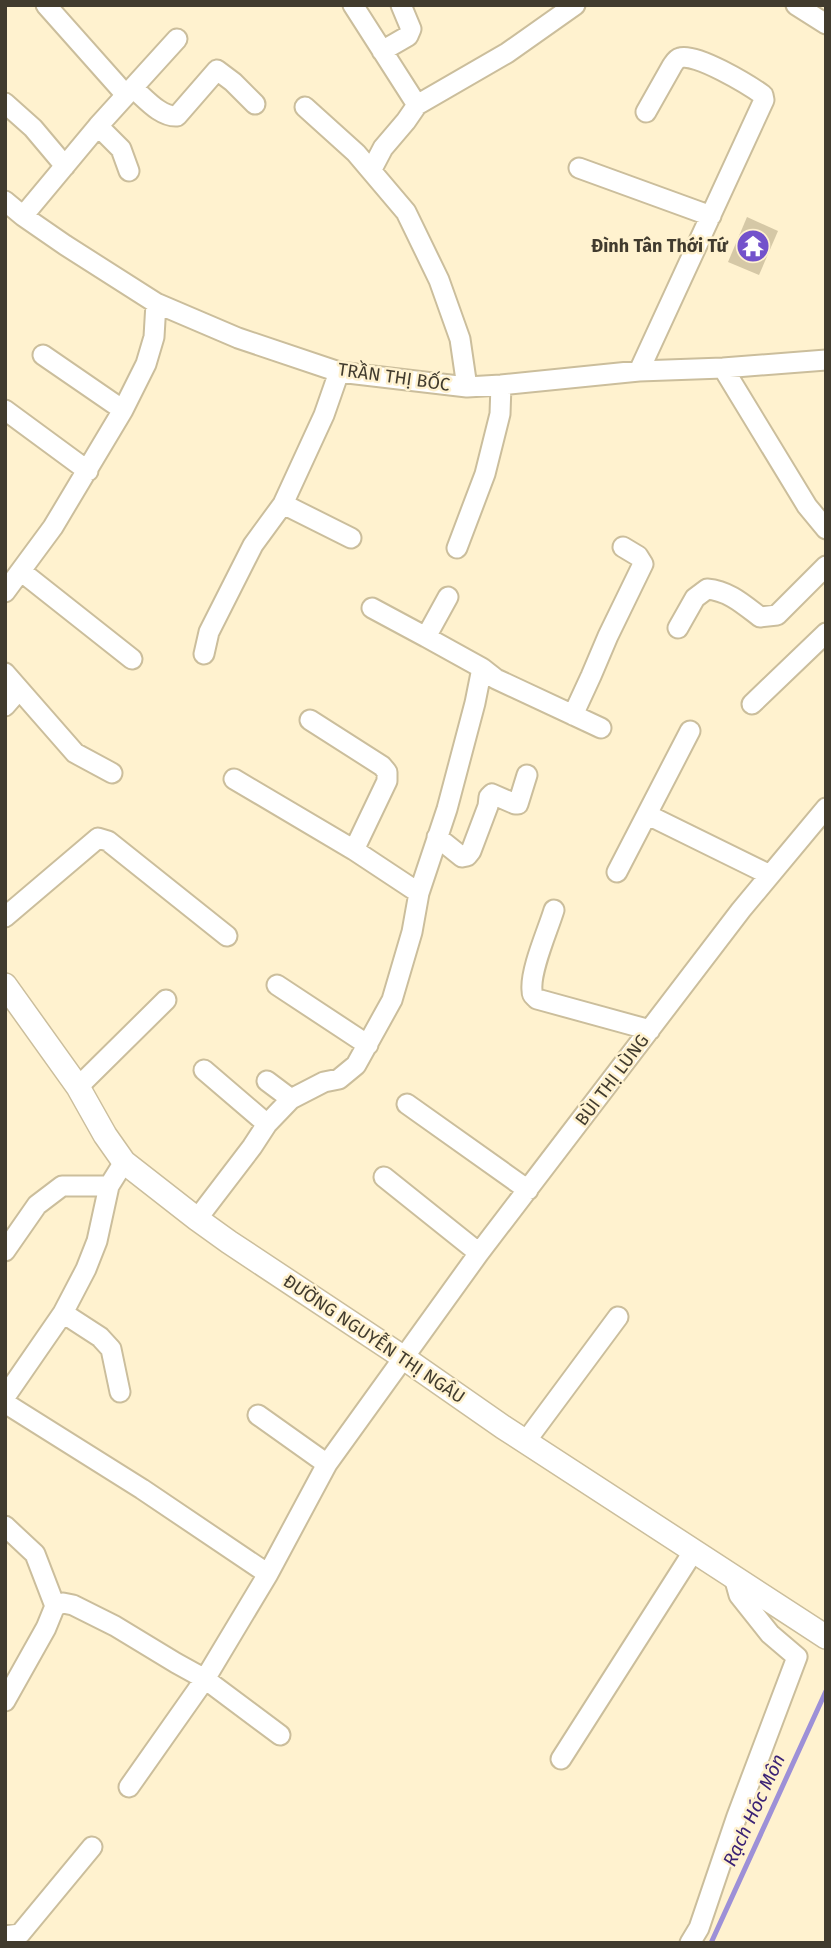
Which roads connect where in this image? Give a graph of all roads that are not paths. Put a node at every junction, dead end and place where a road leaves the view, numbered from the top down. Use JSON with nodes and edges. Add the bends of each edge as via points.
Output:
{"nodes":[{"id":1,"x":46,"y":5,"type":"edge"},
{"id":2,"x":353,"y":5,"type":"edge"},
{"id":3,"x":401,"y":5,"type":"edge"},
{"id":4,"x":576,"y":5,"type":"edge"},
{"id":5,"x":796,"y":5,"type":"edge"},
{"id":6,"x":826,"y":24,"type":"edge"},
{"id":7,"x":177,"y":39,"type":"dead end"},
{"id":8,"x":382,"y":51,"type":"junction"},
{"id":9,"x":130,"y":92,"type":"junction"},
{"id":10,"x":5,"y":103,"type":"edge"},
{"id":11,"x":255,"y":104,"type":"dead end"},
{"id":12,"x":417,"y":105,"type":"junction"},
{"id":13,"x":305,"y":107,"type":"dead end"},
{"id":14,"x":646,"y":113,"type":"dead end"},
{"id":15,"x":99,"y":126,"type":"junction"},
{"id":16,"x":65,"y":166,"type":"junction"},
{"id":17,"x":579,"y":168,"type":"dead end"},
{"id":18,"x":372,"y":169,"type":"junction"},
{"id":19,"x":129,"y":171,"type":"dead end"},
{"id":20,"x":5,"y":201,"type":"edge"},
{"id":21,"x":23,"y":216,"type":"junction"},
{"id":22,"x":711,"y":216,"type":"junction"},
{"id":23,"x":156,"y":303,"type":"junction"},
{"id":24,"x":43,"y":355,"type":"dead end"},
{"id":25,"x":826,"y":360,"type":"edge"},
{"id":26,"x":723,"y":368,"type":"junction"},
{"id":27,"x":639,"y":371,"type":"junction"},
{"id":28,"x":339,"y":372,"type":"junction"},
{"id":29,"x":501,"y":386,"type":"junction"},
{"id":30,"x":467,"y":387,"type":"junction"},
{"id":31,"x":5,"y":410,"type":"edge"},
{"id":32,"x":124,"y":410,"type":"junction"},
{"id":33,"x":88,"y":471,"type":"junction"},
{"id":34,"x":284,"y":503,"type":"junction"},
{"id":35,"x":826,"y":529,"type":"edge"},
{"id":36,"x":351,"y":538,"type":"dead end"},
{"id":37,"x":623,"y":547,"type":"dead end"},
{"id":38,"x":457,"y":548,"type":"dead end"},
{"id":39,"x":826,"y":566,"type":"edge"},
{"id":40,"x":22,"y":572,"type":"junction"},
{"id":41,"x":5,"y":592,"type":"edge"},
{"id":42,"x":448,"y":597,"type":"dead end"},
{"id":43,"x":372,"y":608,"type":"dead end"},
{"id":44,"x":678,"y":628,"type":"dead end"},
{"id":45,"x":826,"y":633,"type":"edge"},
{"id":46,"x":426,"y":637,"type":"junction"},
{"id":47,"x":204,"y":654,"type":"dead end"},
{"id":48,"x":132,"y":659,"type":"dead end"},
{"id":49,"x":482,"y":668,"type":"junction"},
{"id":50,"x":5,"y":673,"type":"edge"},
{"id":51,"x":19,"y":690,"type":"junction"},
{"id":52,"x":752,"y":704,"type":"dead end"},
{"id":53,"x":5,"y":706,"type":"edge"},
{"id":54,"x":573,"y":715,"type":"junction"},
{"id":55,"x":310,"y":720,"type":"dead end"},
{"id":56,"x":601,"y":728,"type":"dead end"},
{"id":57,"x":690,"y":731,"type":"dead end"},
{"id":58,"x":112,"y":773,"type":"dead end"},
{"id":59,"x":527,"y":775,"type":"dead end"},
{"id":60,"x":234,"y":779,"type":"dead end"},
{"id":61,"x":826,"y":808,"type":"edge"},
{"id":62,"x":648,"y":815,"type":"junction"},
{"id":63,"x":437,"y":837,"type":"junction"},
{"id":64,"x":354,"y":850,"type":"junction"},
{"id":65,"x":617,"y":872,"type":"dead end"},
{"id":66,"x":770,"y":875,"type":"junction"},
{"id":67,"x":419,"y":893,"type":"junction"},
{"id":68,"x":554,"y":910,"type":"dead end"},
{"id":69,"x":5,"y":917,"type":"edge"},
{"id":70,"x":227,"y":936,"type":"dead end"},
{"id":71,"x":5,"y":985,"type":"edge"},
{"id":72,"x":277,"y":985,"type":"dead end"},
{"id":73,"x":166,"y":1000,"type":"dead end"},
{"id":74,"x":650,"y":1030,"type":"junction"},
{"id":75,"x":368,"y":1045,"type":"junction"},
{"id":76,"x":204,"y":1070,"type":"dead end"},
{"id":77,"x":267,"y":1081,"type":"dead end"},
{"id":78,"x":78,"y":1087,"type":"junction"},
{"id":79,"x":290,"y":1099,"type":"junction"},
{"id":80,"x":407,"y":1104,"type":"dead end"},
{"id":81,"x":267,"y":1124,"type":"junction"},
{"id":82,"x":124,"y":1162,"type":"junction"},
{"id":83,"x":384,"y":1177,"type":"dead end"},
{"id":84,"x":109,"y":1186,"type":"junction"},
{"id":85,"x":528,"y":1189,"type":"junction"},
{"id":86,"x":197,"y":1219,"type":"junction"},
{"id":87,"x":6,"y":1248,"type":"edge"},
{"id":88,"x":479,"y":1253,"type":"junction"},
{"id":89,"x":63,"y":1313,"type":"junction"},
{"id":90,"x":618,"y":1317,"type":"dead end"},
{"id":91,"x":404,"y":1358,"type":"junction"},
{"id":92,"x":120,"y":1392,"type":"dead end"},
{"id":93,"x":5,"y":1397,"type":"edge"},
{"id":94,"x":5,"y":1403,"type":"edge"},
{"id":95,"x":258,"y":1415,"type":"dead end"},
{"id":96,"x":526,"y":1441,"type":"junction"},
{"id":97,"x":327,"y":1464,"type":"junction"},
{"id":98,"x":5,"y":1526,"type":"edge"},
{"id":99,"x":693,"y":1552,"type":"junction"},
{"id":100,"x":268,"y":1574,"type":"junction"},
{"id":101,"x":734,"y":1577,"type":"junction"},
{"id":102,"x":55,"y":1606,"type":"junction"},
{"id":103,"x":817,"y":1631,"type":"edge"},
{"id":104,"x":205,"y":1679,"type":"junction"},
{"id":105,"x":5,"y":1701,"type":"edge"},
{"id":106,"x":280,"y":1735,"type":"dead end"},
{"id":107,"x":561,"y":1759,"type":"dead end"},
{"id":108,"x":129,"y":1787,"type":"dead end"},
{"id":109,"x":92,"y":1847,"type":"dead end"},
{"id":110,"x":6,"y":1940,"type":"edge"},
{"id":111,"x":690,"y":1943,"type":"edge"}],
"edges":[{"from":1,"to":9,"type":"street"},
{"from":2,"to":8,"type":"street"},
{"from":3,"to":8,"type":"street","via":[[411,29],[408,36]]},
{"from":4,"to":12,"type":"street","via":[[507,53]]},
{"from":5,"to":6,"type":"street"},
{"from":7,"to":9,"type":"street"},
{"from":8,"to":12,"type":"street"},
{"from":9,"to":11,"type":"street","via":[[163,113],[177,116],[217,69]]},
{"from":9,"to":15,"type":"street"},
{"from":10,"to":16,"type":"street"},
{"from":12,"to":18,"type":"street"},
{"from":13,"to":18,"type":"street"},
{"from":14,"to":22,"type":"street","via":[[672,66],[683,57],[698,59],[763,95]]},
{"from":15,"to":16,"type":"street"},
{"from":15,"to":19,"type":"street","via":[[121,149]]},
{"from":16,"to":21,"type":"street"},
{"from":17,"to":22,"type":"street"},
{"from":18,"to":30,"type":"street","via":[[406,212],[439,280],[460,339]]},
{"from":20,"to":21,"type":"street","name":"TRẦN THỊ BỐC"},
{"from":21,"to":23,"type":"street","name":"TRẦN THỊ BỐC"},
{"from":22,"to":27,"type":"street"},
{"from":23,"to":28,"type":"street","name":"TRẦN THỊ BỐC","via":[[238,338]]},
{"from":23,"to":32,"type":"street","via":[[154,337]]},
{"from":24,"to":32,"type":"street"},
{"from":25,"to":26,"type":"street","name":"TRẦN THỊ BỐC"},
{"from":26,"to":27,"type":"street","name":"TRẦN THỊ BỐC"},
{"from":26,"to":35,"type":"street","via":[[807,506]]},
{"from":27,"to":29,"type":"street","name":"TRẦN THỊ BỐC"},
{"from":28,"to":30,"type":"street","name":"TRẦN THỊ BỐC"},
{"from":28,"to":34,"type":"street"},
{"from":29,"to":30,"type":"street","name":"TRẦN THỊ BỐC"},
{"from":29,"to":38,"type":"street","via":[[500,414],[485,474]]},
{"from":31,"to":33,"type":"street"},
{"from":32,"to":33,"type":"street"},
{"from":33,"to":40,"type":"street"},
{"from":34,"to":36,"type":"street"},
{"from":34,"to":47,"type":"street","via":[[253,545],[209,632]]},
{"from":37,"to":54,"type":"street","via":[[643,564]]},
{"from":39,"to":44,"type":"street","via":[[777,615],[760,617],[735,598],[707,589],[695,598]]},
{"from":40,"to":41,"type":"street"},
{"from":40,"to":48,"type":"street"},
{"from":42,"to":46,"type":"street"},
{"from":43,"to":46,"type":"street"},
{"from":45,"to":52,"type":"street"},
{"from":46,"to":49,"type":"street"},
{"from":49,"to":54,"type":"street"},
{"from":49,"to":63,"type":"street"},
{"from":50,"to":51,"type":"street"},
{"from":51,"to":53,"type":"street"},
{"from":51,"to":58,"type":"street","via":[[75,753]]},
{"from":54,"to":56,"type":"street"},
{"from":55,"to":64,"type":"street","via":[[387,772],[387,781]]},
{"from":57,"to":62,"type":"street"},
{"from":59,"to":63,"type":"street","via":[[518,804],[492,794],[489,797],[467,856],[462,858]]},
{"from":60,"to":64,"type":"street"},
{"from":61,"to":66,"type":"street","name":"BÙI THỊ LÙNG"},
{"from":62,"to":65,"type":"street"},
{"from":62,"to":66,"type":"street"},
{"from":63,"to":67,"type":"street"},
{"from":64,"to":67,"type":"street"},
{"from":66,"to":74,"type":"street","name":"BÙI THỊ LÙNG"},
{"from":67,"to":75,"type":"street","via":[[392,1000]]},
{"from":68,"to":74,"type":"street","via":[[536,967],[533,996]]},
{"from":69,"to":70,"type":"street","via":[[98,838],[108,841]]},
{"from":71,"to":78,"type":"main road","name":"ĐƯỜNG NGUYỄN THỊ NGÂU"},
{"from":72,"to":75,"type":"street"},
{"from":73,"to":78,"type":"street"},
{"from":74,"to":85,"type":"street","name":"BÙI THỊ LÙNG"},
{"from":75,"to":79,"type":"street","via":[[356,1065],[339,1079]]},
{"from":76,"to":81,"type":"street"},
{"from":77,"to":79,"type":"street"},
{"from":78,"to":82,"type":"main road","name":"ĐƯỜNG NGUYỄN THỊ NGÂU"},
{"from":79,"to":81,"type":"street"},
{"from":80,"to":85,"type":"street"},
{"from":81,"to":86,"type":"street"},
{"from":82,"to":84,"type":"street"},
{"from":82,"to":86,"type":"main road","name":"ĐƯỜNG NGUYỄN THỊ NGÂU"},
{"from":83,"to":88,"type":"street"},
{"from":84,"to":87,"type":"street","via":[[62,1186],[37,1205]]},
{"from":84,"to":89,"type":"street","via":[[97,1241]]},
{"from":85,"to":88,"type":"street","name":"BÙI THỊ LÙNG"},
{"from":86,"to":91,"type":"main road","name":"ĐƯỜNG NGUYỄN THỊ NGÂU"},
{"from":88,"to":91,"type":"street","name":"BÙI THỊ LÙNG"},
{"from":89,"to":92,"type":"street","via":[[100,1336],[111,1349]]},
{"from":89,"to":93,"type":"street"},
{"from":90,"to":96,"type":"street"},
{"from":91,"to":96,"type":"main road","name":"ĐƯỜNG NGUYỄN THỊ NGÂU"},
{"from":91,"to":97,"type":"street","name":"BÙI THỊ LÙNG"},
{"from":94,"to":100,"type":"street"},
{"from":95,"to":97,"type":"street"},
{"from":96,"to":99,"type":"main road","name":"ĐƯỜNG NGUYỄN THỊ NGÂU"},
{"from":97,"to":100,"type":"street","name":"BÙI THỊ LÙNG"},
{"from":98,"to":102,"type":"street","via":[[34,1554]]},
{"from":99,"to":101,"type":"main road","name":"ĐƯỜNG NGUYỄN THỊ NGÂU"},
{"from":99,"to":107,"type":"street"},
{"from":100,"to":104,"type":"street","name":"BÙI THỊ LÙNG"},
{"from":101,"to":103,"type":"main road","name":"ĐƯỜNG NGUYỄN THỊ NGÂU"},
{"from":101,"to":111,"type":"street","via":[[739,1595],[770,1634],[797,1657]]},
{"from":102,"to":104,"type":"street","via":[[73,1605]]},
{"from":102,"to":105,"type":"street"},
{"from":104,"to":106,"type":"street"},
{"from":104,"to":108,"type":"street","name":"BÙI THỊ LÙNG"},
{"from":109,"to":110,"type":"street","via":[[20,1934]]}]}
